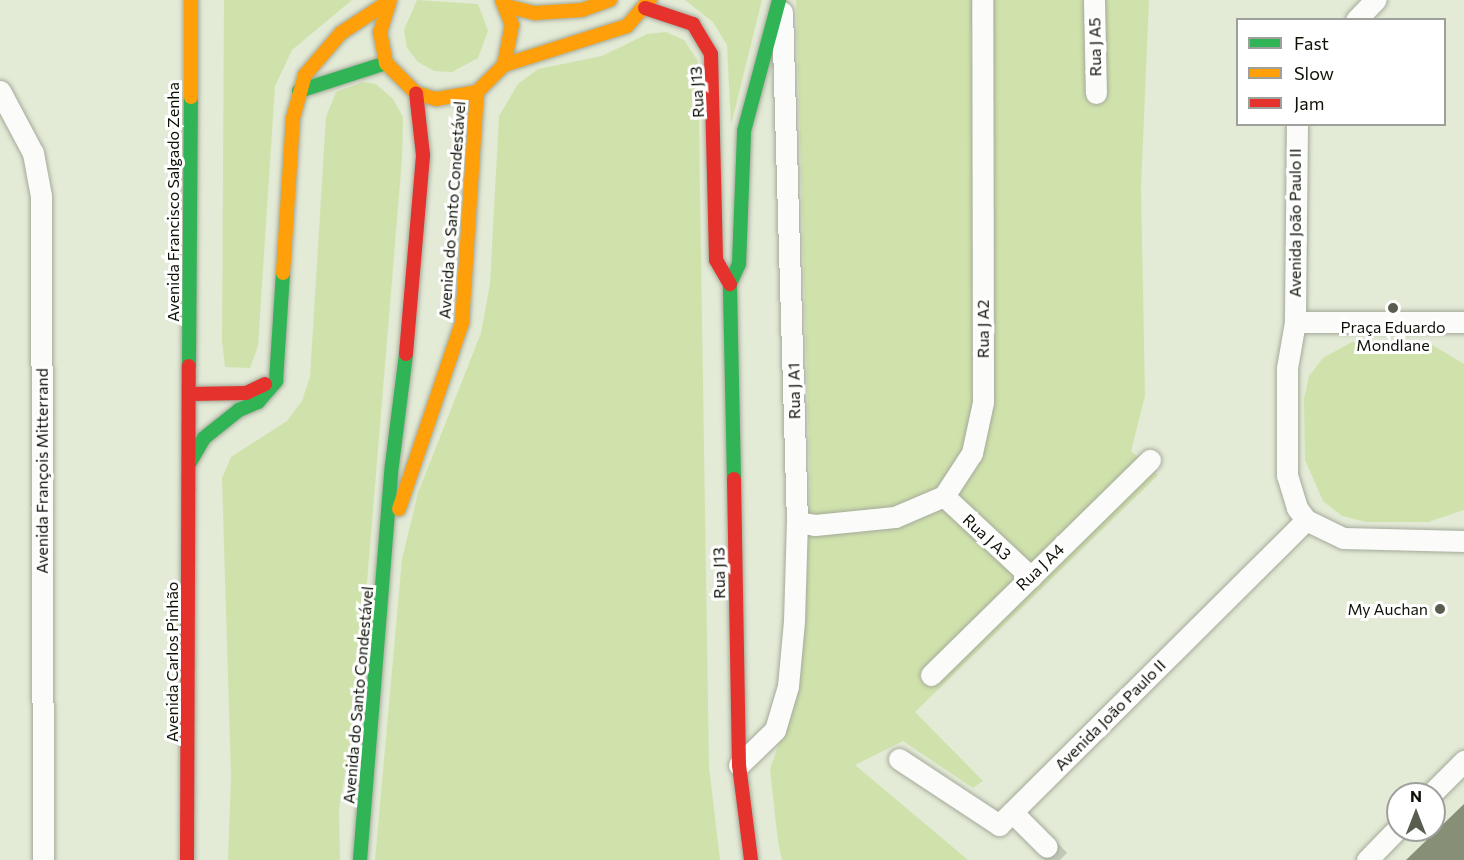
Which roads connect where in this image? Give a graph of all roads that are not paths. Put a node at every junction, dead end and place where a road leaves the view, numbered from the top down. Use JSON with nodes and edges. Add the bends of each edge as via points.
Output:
{"nodes":[{"id":1,"x":610,"y":0,"type":"edge"},
{"id":2,"x":780,"y":0,"type":"edge"},
{"id":3,"x":982,"y":0,"type":"edge"},
{"id":4,"x":1094,"y":0,"type":"edge"},
{"id":5,"x":1375,"y":0,"type":"edge"},
{"id":6,"x":389,"y":1,"type":"edge"},
{"id":7,"x":189,"y":3,"type":"edge"},
{"id":8,"x":504,"y":3,"type":"edge"},
{"id":9,"x":647,"y":4,"type":"edge"},
{"id":10,"x":1358,"y":18,"type":"edge"},
{"id":11,"x":386,"y":63,"type":"junction"},
{"id":12,"x":504,"y":65,"type":"junction"},
{"id":13,"x":0,"y":91,"type":"edge"},
{"id":14,"x":299,"y":91,"type":"junction"},
{"id":15,"x":477,"y":92,"type":"junction"},
{"id":16,"x":416,"y":93,"type":"junction"},
{"id":17,"x":1096,"y":93,"type":"dead end"},
{"id":18,"x":1297,"y":126,"type":"edge"},
{"id":19,"x":730,"y":284,"type":"junction"},
{"id":20,"x":1295,"y":322,"type":"junction"},
{"id":21,"x":1464,"y":322,"type":"edge"},
{"id":22,"x":279,"y":369,"type":"junction"},
{"id":23,"x":190,"y":394,"type":"junction"},
{"id":24,"x":239,"y":410,"type":"junction"},
{"id":25,"x":1150,"y":460,"type":"dead end"},
{"id":26,"x":189,"y":464,"type":"junction"},
{"id":27,"x":944,"y":496,"type":"junction"},
{"id":28,"x":1306,"y":520,"type":"junction"},
{"id":29,"x":797,"y":522,"type":"junction"},
{"id":30,"x":390,"y":534,"type":"junction"},
{"id":31,"x":1464,"y":541,"type":"edge"},
{"id":32,"x":1031,"y":577,"type":"junction"},
{"id":33,"x":931,"y":675,"type":"dead end"},
{"id":34,"x":899,"y":759,"type":"dead end"},
{"id":35,"x":1464,"y":761,"type":"edge"},
{"id":36,"x":739,"y":765,"type":"junction"},
{"id":37,"x":1443,"y":782,"type":"edge"},
{"id":38,"x":1012,"y":812,"type":"junction"},
{"id":39,"x":1386,"y":840,"type":"edge"},
{"id":40,"x":1047,"y":847,"type":"tunnel mouth"},
{"id":41,"x":44,"y":860,"type":"edge"},
{"id":42,"x":187,"y":860,"type":"edge"},
{"id":43,"x":360,"y":860,"type":"edge"},
{"id":44,"x":751,"y":860,"type":"edge"},
{"id":45,"x":1366,"y":860,"type":"edge"}],
"edges":[{"from":1,"to":8,"type":"main road","via":[[582,10],[535,13]]},
{"from":2,"to":19,"type":"main road","name":"Rua J13","via":[[744,132],[739,264]]},
{"from":2,"to":29,"type":"street","name":"Rua J A1"},
{"from":3,"to":27,"type":"street","name":"Rua J A2","via":[[983,402],[972,453]]},
{"from":4,"to":17,"type":"street","name":"Rua J A5"},
{"from":5,"to":10,"type":"street"},
{"from":6,"to":11,"type":"main road","via":[[380,32]]},
{"from":6,"to":14,"type":"main road","name":"Avenida Carlos Pinhão","via":[[336,39],[313,63]]},
{"from":7,"to":23,"type":"main road","name":"Avenida Francisco Salgado Zenha"},
{"from":8,"to":12,"type":"main road","via":[[512,25]]},
{"from":9,"to":12,"type":"main road","via":[[627,26]]},
{"from":9,"to":19,"type":"main road","name":"Rua J13","via":[[693,24],[709,46],[715,81],[716,260]]},
{"from":11,"to":14,"type":"main road"},
{"from":11,"to":16,"type":"main road"},
{"from":12,"to":15,"type":"main road"},
{"from":13,"to":41,"type":"street","name":"Avenida François Mitterrand","via":[[33,153],[41,196]]},
{"from":14,"to":22,"type":"main road","name":"Avenida Carlos Pinhão","via":[[293,118]]},
{"from":15,"to":16,"type":"main road","via":[[457,99]]},
{"from":15,"to":30,"type":"main road","name":"Avenida do Santo Condestável","via":[[462,324]]},
{"from":16,"to":30,"type":"main road","name":"Avenida do Santo Condestável","via":[[422,135],[419,226],[392,465]]},
{"from":18,"to":20,"type":"street","name":"Avenida João Paulo II"},
{"from":19,"to":36,"type":"main road","name":"Rua J13"},
{"from":20,"to":21,"type":"street"},
{"from":20,"to":28,"type":"street","via":[[1287,368],[1287,475]]},
{"from":22,"to":23,"type":"main road","via":[[261,387],[246,393]]},
{"from":22,"to":24,"type":"main road","name":"Avenida Carlos Pinhão","via":[[269,392]]},
{"from":23,"to":24,"type":"main road","via":[[216,411]]},
{"from":23,"to":26,"type":"main road","name":"Avenida Carlos Pinhão"},
{"from":24,"to":26,"type":"main road","name":"Avenida Carlos Pinhão","via":[[204,438]]},
{"from":25,"to":32,"type":"street","name":"Rua J A4"},
{"from":26,"to":42,"type":"main road","name":"Avenida Carlos Pinhão"},
{"from":27,"to":29,"type":"street","via":[[895,517],[815,525]]},
{"from":27,"to":32,"type":"street","name":"Rua J A3"},
{"from":28,"to":31,"type":"street","via":[[1343,538]]},
{"from":28,"to":38,"type":"street","name":"Avenida João Paulo II"},
{"from":29,"to":36,"type":"street","name":"Rua J A1","via":[[788,686],[775,730]]},
{"from":30,"to":43,"type":"main road","name":"Avenida do Santo Condestável"},
{"from":32,"to":33,"type":"street","name":"Rua J A4"},
{"from":34,"to":38,"type":"street","name":"Avenida João Paulo II","via":[[999,825]]},
{"from":35,"to":37,"type":"street"},
{"from":36,"to":44,"type":"main road","name":"Rua J13"},
{"from":38,"to":40,"type":"street"},
{"from":39,"to":45,"type":"street"}]}
